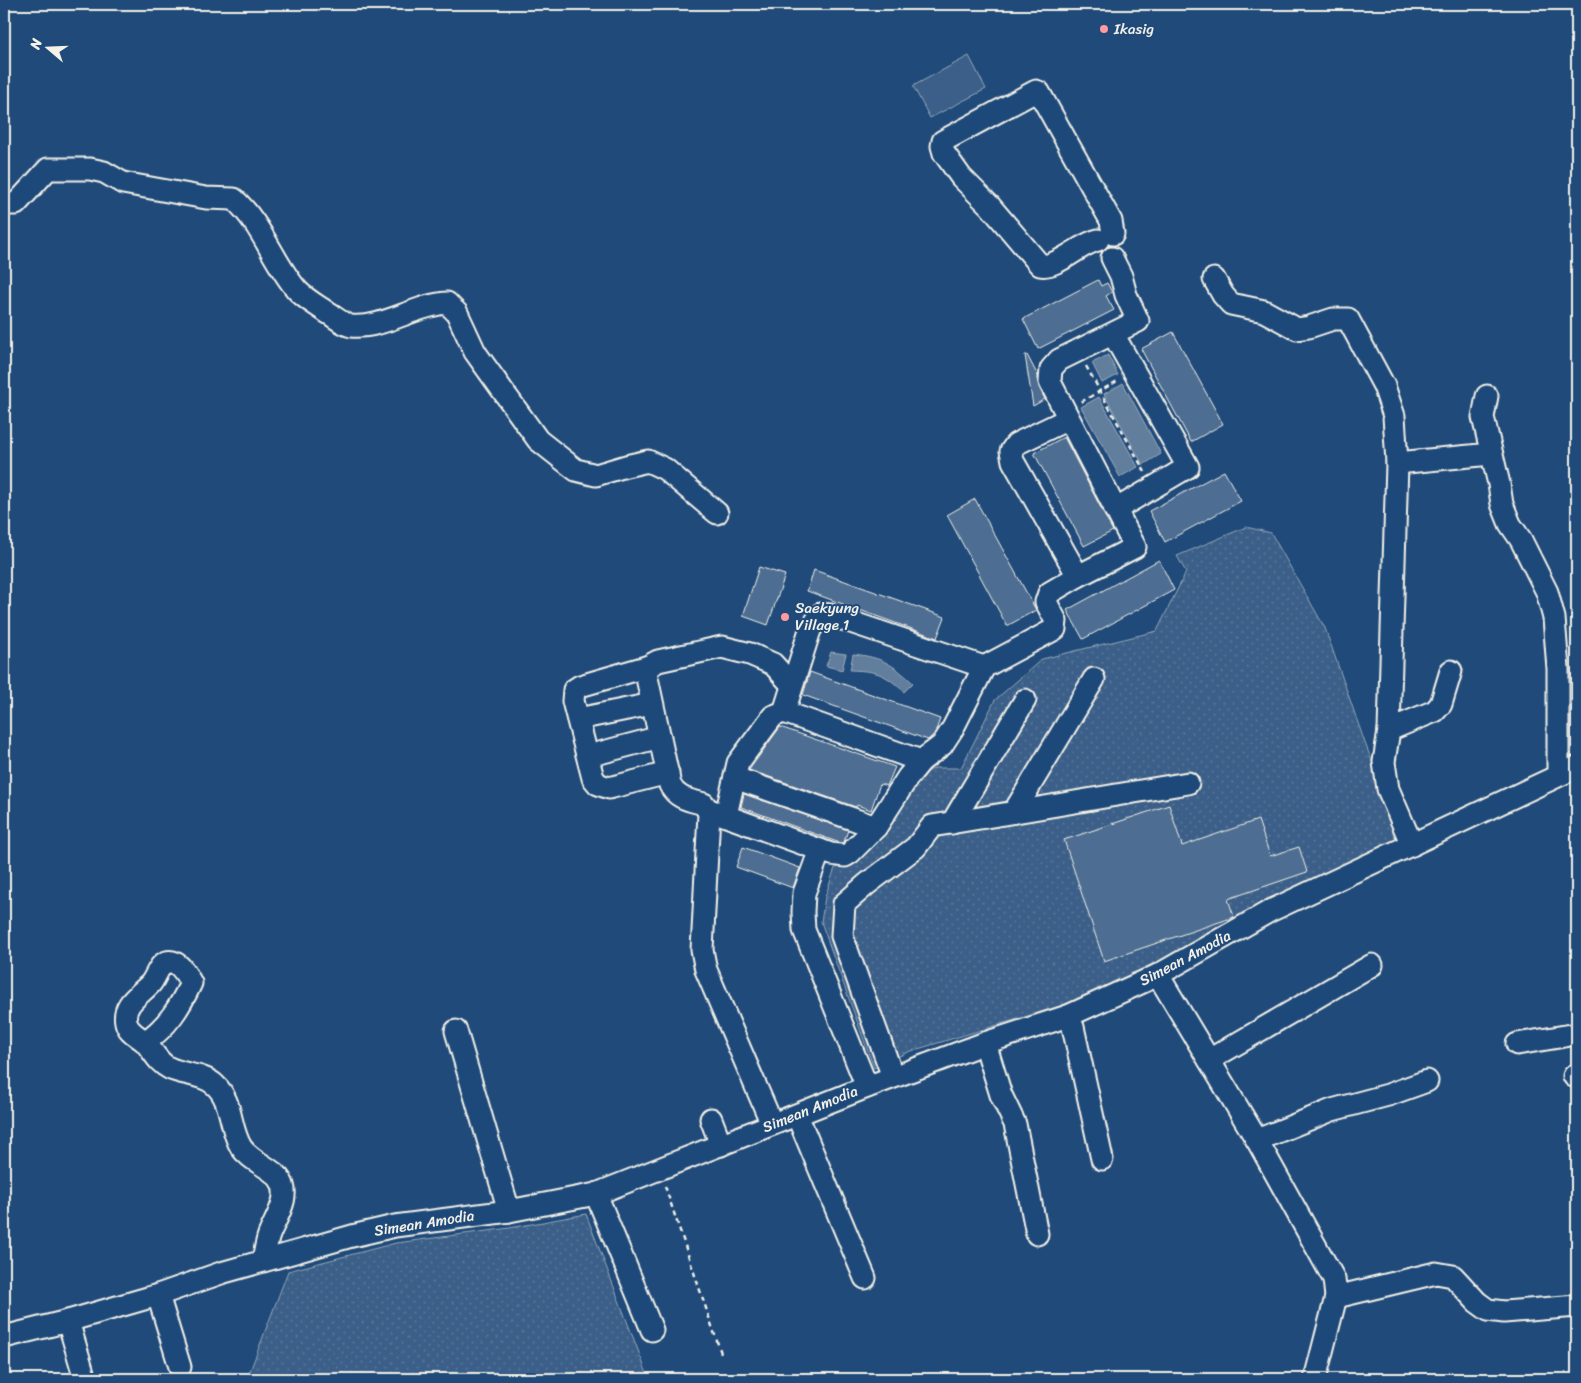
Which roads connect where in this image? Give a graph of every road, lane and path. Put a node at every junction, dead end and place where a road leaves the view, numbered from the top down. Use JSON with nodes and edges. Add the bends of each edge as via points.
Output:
{"nodes":[{"id":1,"x":4,"y":204,"type":"edge"},
{"id":2,"x":1105,"y":237,"type":"junction"},
{"id":3,"x":1214,"y":279,"type":"dead end"},
{"id":4,"x":1113,"y":334,"type":"junction"},
{"id":5,"x":1078,"y":351,"type":"junction"},
{"id":6,"x":1134,"y":371,"type":"junction"},
{"id":7,"x":1100,"y":392,"type":"junction"},
{"id":8,"x":1487,"y":396,"type":"dead end"},
{"id":9,"x":1066,"y":415,"type":"junction"},
{"id":10,"x":1491,"y":454,"type":"junction"},
{"id":11,"x":1397,"y":463,"type":"junction"},
{"id":12,"x":1154,"y":487,"type":"junction"},
{"id":13,"x":1115,"y":510,"type":"junction"},
{"id":14,"x":717,"y":513,"type":"dead end"},
{"id":15,"x":1078,"y":576,"type":"junction"},
{"id":16,"x":800,"y":661,"type":"junction"},
{"id":17,"x":773,"y":664,"type":"junction"},
{"id":18,"x":649,"y":666,"type":"junction"},
{"id":19,"x":984,"y":667,"type":"junction"},
{"id":20,"x":1452,"y":671,"type":"dead end"},
{"id":21,"x":1094,"y":679,"type":"dead end"},
{"id":22,"x":792,"y":685,"type":"junction"},
{"id":23,"x":1025,"y":700,"type":"dead end"},
{"id":24,"x":652,"y":704,"type":"junction"},
{"id":25,"x":784,"y":712,"type":"junction"},
{"id":26,"x":578,"y":719,"type":"junction"},
{"id":27,"x":1389,"y":730,"type":"junction"},
{"id":28,"x":660,"y":737,"type":"junction"},
{"id":29,"x":588,"y":756,"type":"junction"},
{"id":30,"x":922,"y":761,"type":"junction"},
{"id":31,"x":1577,"y":767,"type":"edge"},
{"id":32,"x":668,"y":773,"type":"junction"},
{"id":33,"x":1558,"y":775,"type":"junction"},
{"id":34,"x":735,"y":778,"type":"junction"},
{"id":35,"x":1188,"y":783,"type":"dead end"},
{"id":36,"x":717,"y":812,"type":"junction"},
{"id":37,"x":1014,"y":812,"type":"junction"},
{"id":38,"x":952,"y":823,"type":"junction"},
{"id":39,"x":876,"y":827,"type":"junction"},
{"id":40,"x":1412,"y":844,"type":"junction"},
{"id":41,"x":826,"y":852,"type":"junction"},
{"id":42,"x":1372,"y":965,"type":"dead end"},
{"id":43,"x":1158,"y":975,"type":"junction"},
{"id":44,"x":1068,"y":1016,"type":"junction"},
{"id":45,"x":456,"y":1031,"type":"dead end"},
{"id":46,"x":1577,"y":1034,"type":"edge"},
{"id":47,"x":145,"y":1042,"type":"dead end"},
{"id":48,"x":985,"y":1043,"type":"junction"},
{"id":49,"x":1517,"y":1044,"type":"dead end"},
{"id":50,"x":1209,"y":1060,"type":"junction"},
{"id":51,"x":893,"y":1077,"type":"junction"},
{"id":52,"x":1427,"y":1081,"type":"dead end"},
{"id":53,"x":867,"y":1087,"type":"junction"},
{"id":54,"x":797,"y":1114,"type":"junction"},
{"id":55,"x":711,"y":1119,"type":"dead end"},
{"id":56,"x":772,"y":1124,"type":"junction"},
{"id":57,"x":1257,"y":1140,"type":"junction"},
{"id":58,"x":721,"y":1145,"type":"junction"},
{"id":59,"x":1102,"y":1159,"type":"dead end"},
{"id":60,"x":659,"y":1170,"type":"junction"},
{"id":61,"x":596,"y":1194,"type":"junction"},
{"id":62,"x":509,"y":1211,"type":"junction"},
{"id":63,"x":1037,"y":1234,"type":"dead end"},
{"id":64,"x":263,"y":1261,"type":"junction"},
{"id":65,"x":865,"y":1278,"type":"dead end"},
{"id":66,"x":158,"y":1295,"type":"junction"},
{"id":67,"x":1336,"y":1297,"type":"junction"},
{"id":68,"x":1577,"y":1306,"type":"edge"},
{"id":69,"x":68,"y":1321,"type":"junction"},
{"id":70,"x":652,"y":1330,"type":"dead end"},
{"id":71,"x":4,"y":1337,"type":"edge"},
{"id":72,"x":722,"y":1356,"type":"dead end"},
{"id":73,"x":180,"y":1367,"type":"dead end"},
{"id":74,"x":85,"y":1379,"type":"edge"},
{"id":75,"x":1315,"y":1379,"type":"edge"}],
"edges":[{"from":1,"to":14,"type":"street","via":[[16,204],[48,169],[90,169],[104,172],[123,183],[206,198],[234,199],[247,211],[299,292],[349,326],[371,325],[434,304],[448,303],[457,313],[474,352],[538,440],[576,470],[596,475],[648,461],[665,469]]},
{"from":2,"to":2,"type":"street","via":[[1088,242],[1052,264],[1040,265],[961,177],[944,153],[943,141],[1039,92],[1111,221]]},
{"from":2,"to":4,"type":"street","via":[[1096,245],[1099,254],[1112,258],[1138,321]]},
{"from":3,"to":11,"type":"street","via":[[1231,304],[1264,311],[1297,329],[1332,319],[1348,319],[1384,386],[1394,416]]},
{"from":4,"to":5,"type":"street"},
{"from":4,"to":6,"type":"street"},
{"from":5,"to":7,"type":"path"},
{"from":5,"to":9,"type":"street","via":[[1059,360],[1051,369],[1050,382]]},
{"from":6,"to":7,"type":"path"},
{"from":6,"to":12,"type":"street","via":[[1188,467]]},
{"from":7,"to":9,"type":"path"},
{"from":7,"to":12,"type":"path"},
{"from":8,"to":10,"type":"street","via":[[1483,417]]},
{"from":9,"to":13,"type":"street"},
{"from":9,"to":15,"type":"street","via":[[1016,444],[1011,451],[1013,461]]},
{"from":10,"to":11,"type":"street"},
{"from":10,"to":33,"type":"street","via":[[1502,504],[1547,592],[1554,618],[1558,669]]},
{"from":11,"to":27,"type":"street"},
{"from":12,"to":13,"type":"street"},
{"from":13,"to":15,"type":"street","via":[[1135,547]]},
{"from":15,"to":19,"type":"street","via":[[1049,593],[1046,602],[1056,621],[1055,629]]},
{"from":16,"to":17,"type":"street"},
{"from":16,"to":19,"type":"street","via":[[810,630],[821,614]]},
{"from":16,"to":22,"type":"street"},
{"from":17,"to":18,"type":"street","via":[[722,647],[658,661]]},
{"from":17,"to":22,"type":"street"},
{"from":18,"to":24,"type":"street","via":[[646,673]]},
{"from":18,"to":26,"type":"street","via":[[574,690],[572,695]]},
{"from":19,"to":30,"type":"street","via":[[942,745]]},
{"from":20,"to":27,"type":"street","via":[[1441,704],[1435,711]]},
{"from":21,"to":37,"type":"street"},
{"from":22,"to":25,"type":"street"},
{"from":23,"to":38,"type":"street"},
{"from":24,"to":26,"type":"street"},
{"from":24,"to":28,"type":"street"},
{"from":25,"to":30,"type":"street"},
{"from":25,"to":34,"type":"street","via":[[773,716],[761,731],[738,763]]},
{"from":26,"to":29,"type":"street"},
{"from":27,"to":40,"type":"street","via":[[1384,762],[1388,789]]},
{"from":28,"to":29,"type":"street"},
{"from":28,"to":32,"type":"street"},
{"from":29,"to":32,"type":"street","via":[[593,778],[609,788]]},
{"from":30,"to":39,"type":"street"},
{"from":31,"to":33,"type":"street","name":"Simean Amodia"},
{"from":32,"to":36,"type":"street","via":[[674,792]]},
{"from":33,"to":40,"type":"street","name":"Simean Amodia"},
{"from":34,"to":36,"type":"street"},
{"from":34,"to":39,"type":"street"},
{"from":35,"to":37,"type":"street"},
{"from":36,"to":41,"type":"street"},
{"from":36,"to":56,"type":"street","via":[[709,813],[703,956],[718,1000]]},
{"from":37,"to":38,"type":"street"},
{"from":38,"to":51,"type":"street","via":[[932,826],[916,847],[844,904],[842,936]]},
{"from":39,"to":41,"type":"street","via":[[845,856]]},
{"from":40,"to":43,"type":"street","name":"Simean Amodia","via":[[1270,912]]},
{"from":41,"to":53,"type":"street","via":[[815,898],[803,912],[804,930]]},
{"from":42,"to":50,"type":"street"},
{"from":43,"to":44,"type":"street","name":"Simean Amodia"},
{"from":43,"to":50,"type":"street"},
{"from":44,"to":48,"type":"street","name":"Simean Amodia"},
{"from":44,"to":59,"type":"street"},
{"from":45,"to":62,"type":"street"},
{"from":46,"to":49,"type":"street"},
{"from":47,"to":64,"type":"street","via":[[166,1067],[214,1083],[222,1093],[242,1149],[280,1179],[285,1195]]},
{"from":48,"to":51,"type":"street","name":"Simean Amodia"},
{"from":48,"to":63,"type":"street","via":[[1001,1095],[1015,1124]]},
{"from":50,"to":57,"type":"street"},
{"from":51,"to":53,"type":"street","name":"Simean Amodia"},
{"from":52,"to":57,"type":"street","via":[[1332,1110]]},
{"from":53,"to":54,"type":"street","name":"Simean Amodia"},
{"from":54,"to":56,"type":"street","name":"Simean Amodia"},
{"from":54,"to":65,"type":"street"},
{"from":55,"to":58,"type":"street"},
{"from":56,"to":58,"type":"street","name":"Simean Amodia"},
{"from":57,"to":67,"type":"street","via":[[1334,1279]]},
{"from":58,"to":60,"type":"street","name":"Simean Amodia"},
{"from":60,"to":61,"type":"street","name":"Simean Amodia"},
{"from":60,"to":72,"type":"path"},
{"from":61,"to":62,"type":"street","name":"Simean Amodia"},
{"from":61,"to":70,"type":"street"},
{"from":62,"to":64,"type":"street","name":"Simean Amodia","via":[[396,1226]]},
{"from":64,"to":66,"type":"street","name":"Simean Amodia"},
{"from":66,"to":69,"type":"street","name":"Simean Amodia"},
{"from":66,"to":73,"type":"street"},
{"from":67,"to":68,"type":"street","via":[[1436,1273],[1453,1276],[1488,1310],[1504,1312]]},
{"from":67,"to":75,"type":"street"},
{"from":69,"to":71,"type":"street","name":"Simean Amodia"},
{"from":69,"to":74,"type":"street"}]}
